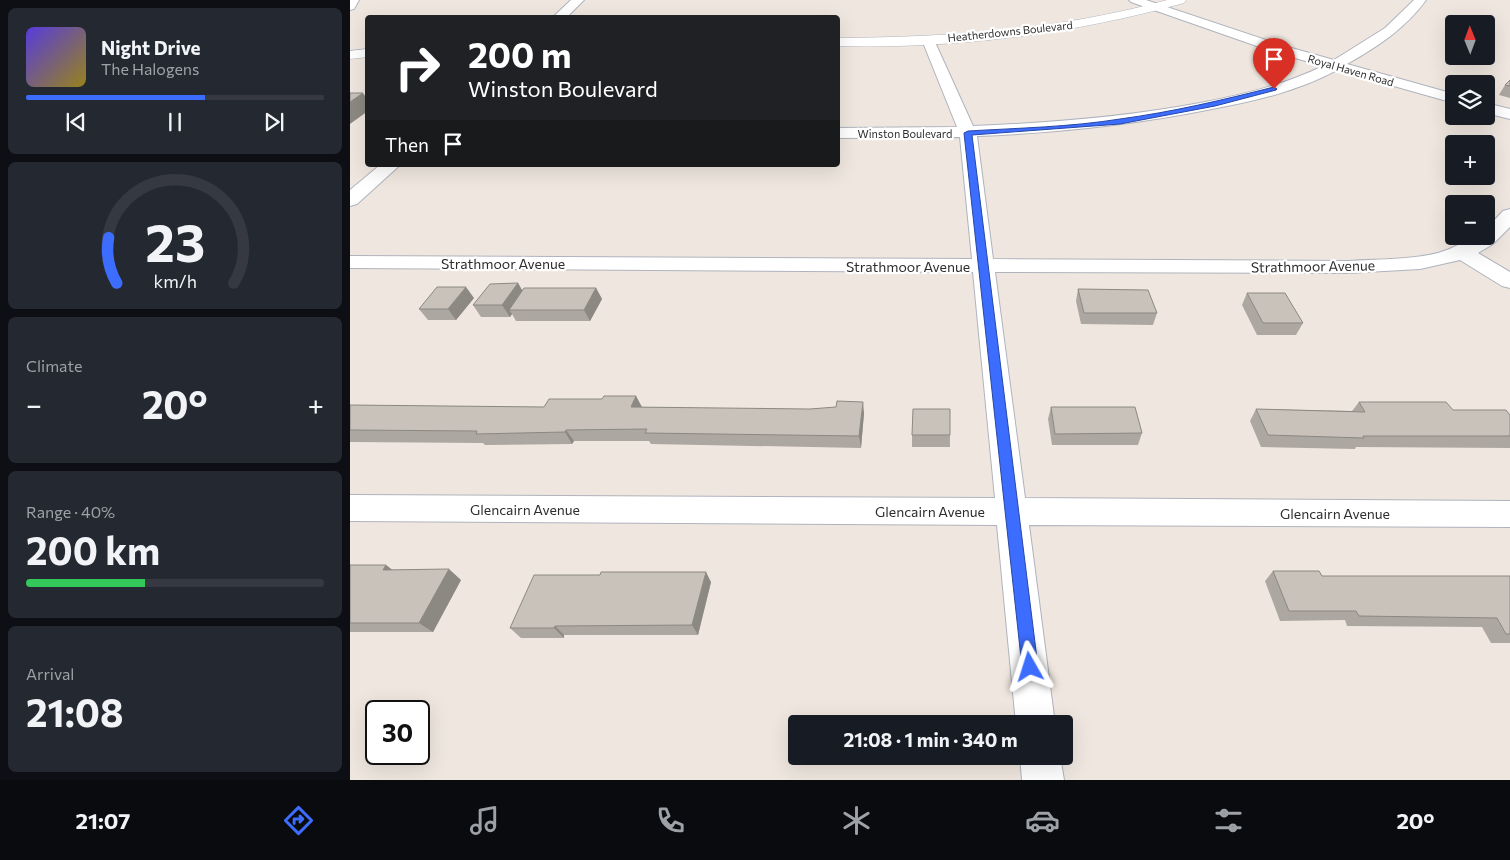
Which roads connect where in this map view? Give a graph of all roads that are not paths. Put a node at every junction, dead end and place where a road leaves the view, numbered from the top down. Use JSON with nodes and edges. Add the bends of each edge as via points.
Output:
{"nodes":[{"id":1,"x":353,"y":0,"type":"edge"},
{"id":2,"x":578,"y":0,"type":"edge"},
{"id":3,"x":1135,"y":0,"type":"edge"},
{"id":4,"x":1180,"y":0,"type":"edge"},
{"id":5,"x":1420,"y":0,"type":"edge"},
{"id":6,"x":350,"y":7,"type":"edge"},
{"id":7,"x":1155,"y":8,"type":"junction"},
{"id":8,"x":561,"y":15,"type":"edge"},
{"id":9,"x":928,"y":40,"type":"junction"},
{"id":10,"x":840,"y":42,"type":"edge"},
{"id":11,"x":365,"y":53,"type":"edge"},
{"id":12,"x":350,"y":55,"type":"edge"},
{"id":13,"x":1333,"y":66,"type":"junction"},
{"id":14,"x":1445,"y":97,"type":"edge"},
{"id":15,"x":1495,"y":110,"type":"edge"},
{"id":16,"x":1510,"y":114,"type":"edge"},
{"id":17,"x":840,"y":133,"type":"edge"},
{"id":18,"x":968,"y":133,"type":"junction"},
{"id":19,"x":389,"y":167,"type":"edge"},
{"id":20,"x":350,"y":200,"type":"edge"},
{"id":21,"x":1510,"y":215,"type":"edge"},
{"id":22,"x":1463,"y":253,"type":"junction"},
{"id":23,"x":350,"y":262,"type":"edge"},
{"id":24,"x":985,"y":266,"type":"junction"},
{"id":25,"x":1510,"y":281,"type":"edge"},
{"id":26,"x":350,"y":508,"type":"edge"},
{"id":27,"x":1013,"y":512,"type":"junction"},
{"id":28,"x":1510,"y":514,"type":"edge"},
{"id":29,"x":1035,"y":715,"type":"edge"},
{"id":30,"x":1041,"y":765,"type":"edge"},
{"id":31,"x":1042,"y":780,"type":"edge"}],
"edges":[{"from":1,"to":6,"type":"street"},
{"from":2,"to":8,"type":"street"},
{"from":3,"to":7,"type":"street","name":"Royal Haven Road"},
{"from":4,"to":7,"type":"street","name":"Heatherdowns Boulevard"},
{"from":5,"to":13,"type":"street","name":"Winston Boulevard","via":[[1398,25]]},
{"from":7,"to":9,"type":"street","name":"Heatherdowns Boulevard","via":[[1091,22]]},
{"from":7,"to":13,"type":"street","name":"Royal Haven Road"},
{"from":9,"to":10,"type":"street","name":"Heatherdowns Boulevard"},
{"from":9,"to":18,"type":"street"},
{"from":11,"to":12,"type":"street"},
{"from":13,"to":14,"type":"street","name":"Royal Haven Road"},
{"from":13,"to":18,"type":"street","name":"Winston Boulevard","via":[[1260,93],[1152,116],[1096,124]]},
{"from":15,"to":16,"type":"street"},
{"from":17,"to":18,"type":"street","name":"Winston Boulevard"},
{"from":18,"to":24,"type":"street"},
{"from":19,"to":20,"type":"street"},
{"from":21,"to":22,"type":"street","name":"Strathmoor Avenue","via":[[1487,239]]},
{"from":22,"to":24,"type":"street","name":"Strathmoor Avenue","via":[[1411,264],[1348,267]]},
{"from":22,"to":25,"type":"street"},
{"from":23,"to":24,"type":"street","name":"Strathmoor Avenue"},
{"from":24,"to":27,"type":"street"},
{"from":26,"to":27,"type":"street","name":"Glencairn Avenue"},
{"from":27,"to":28,"type":"street","name":"Glencairn Avenue"},
{"from":27,"to":29,"type":"street"},
{"from":30,"to":31,"type":"street"}]}
